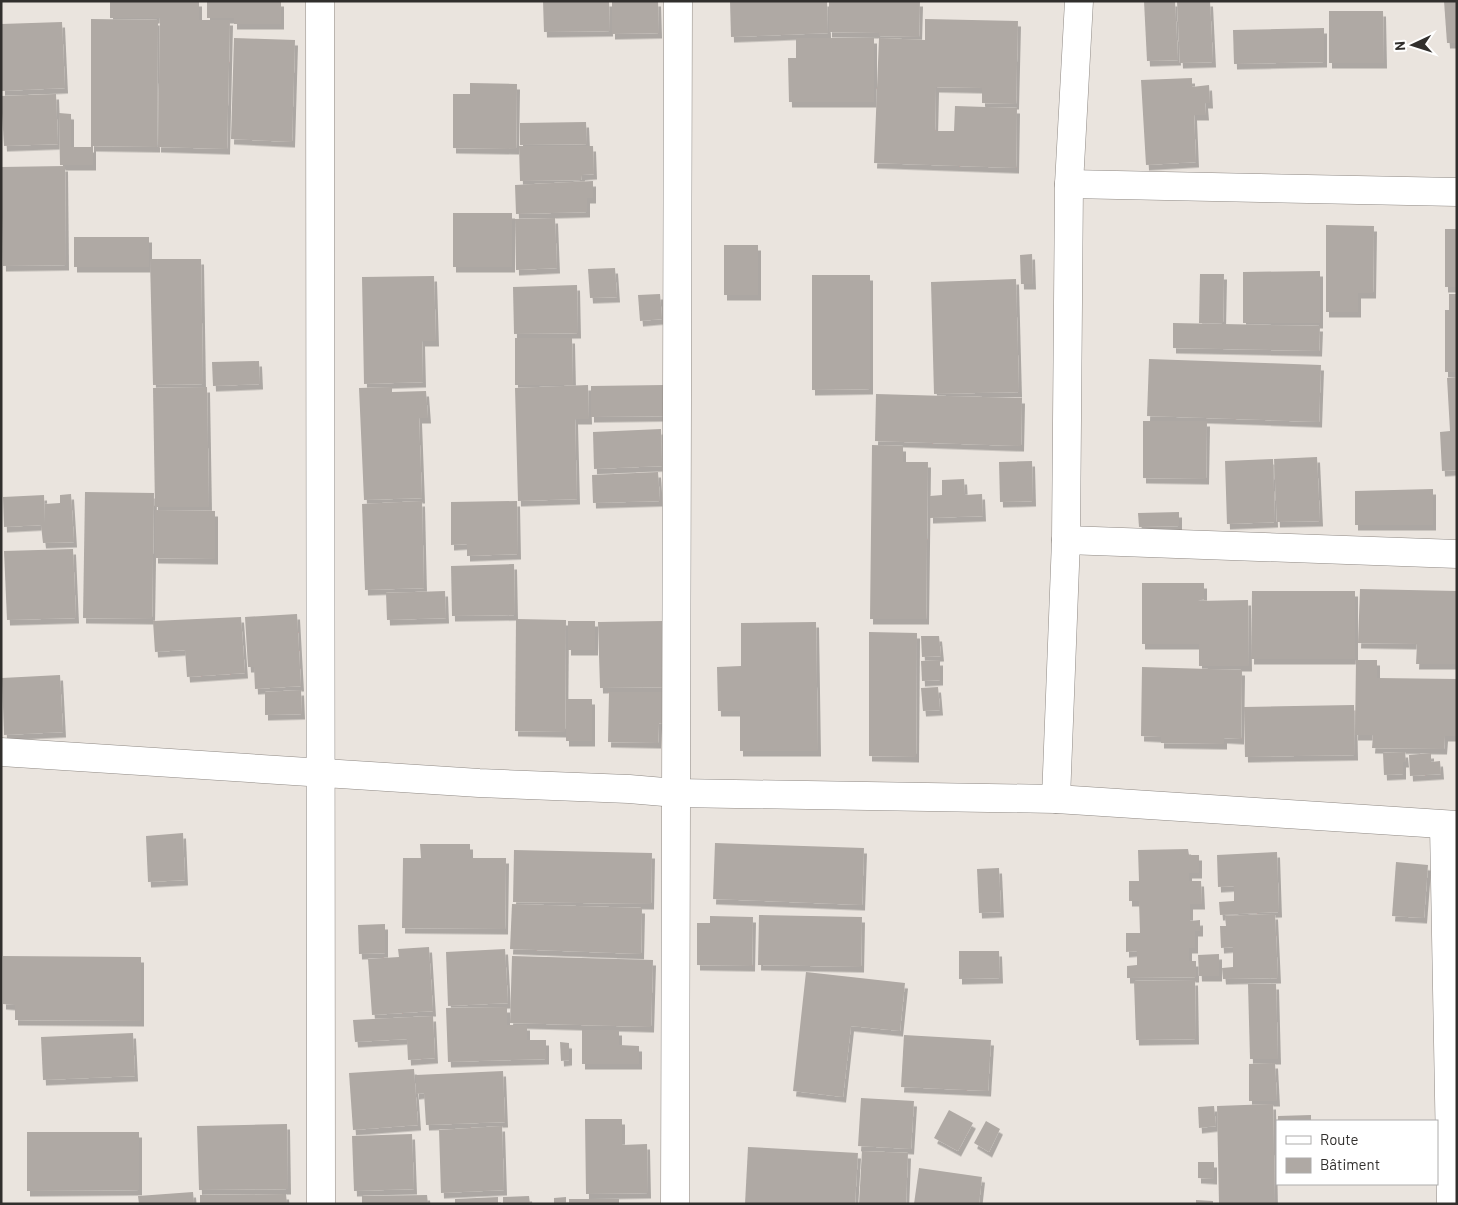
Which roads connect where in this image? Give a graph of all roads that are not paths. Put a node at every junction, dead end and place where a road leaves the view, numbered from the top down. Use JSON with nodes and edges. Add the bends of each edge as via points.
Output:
{"nodes":[{"id":1,"x":320,"y":1,"type":"edge"},
{"id":2,"x":678,"y":1,"type":"edge"},
{"id":3,"x":1079,"y":1,"type":"edge"},
{"id":4,"x":1069,"y":184,"type":"junction"},
{"id":5,"x":1457,"y":192,"type":"edge"},
{"id":6,"x":1066,"y":540,"type":"junction"},
{"id":7,"x":1457,"y":554,"type":"edge"},
{"id":8,"x":1,"y":752,"type":"edge"},
{"id":9,"x":322,"y":773,"type":"junction"},
{"id":10,"x":676,"y":793,"type":"junction"},
{"id":11,"x":1056,"y":799,"type":"junction"},
{"id":12,"x":1450,"y":825,"type":"edge"},
{"id":13,"x":321,"y":1204,"type":"edge"},
{"id":14,"x":675,"y":1204,"type":"edge"},
{"id":15,"x":1451,"y":1204,"type":"edge"}],
"edges":[{"from":1,"to":9,"type":"street"},
{"from":2,"to":10,"type":"street"},
{"from":3,"to":4,"type":"street"},
{"from":4,"to":5,"type":"street"},
{"from":4,"to":6,"type":"street"},
{"from":6,"to":7,"type":"street"},
{"from":6,"to":11,"type":"street"},
{"from":8,"to":9,"type":"street"},
{"from":9,"to":10,"type":"street"},
{"from":9,"to":13,"type":"street"},
{"from":10,"to":11,"type":"street"},
{"from":10,"to":14,"type":"street"},
{"from":11,"to":12,"type":"street"},
{"from":12,"to":15,"type":"street"}]}
